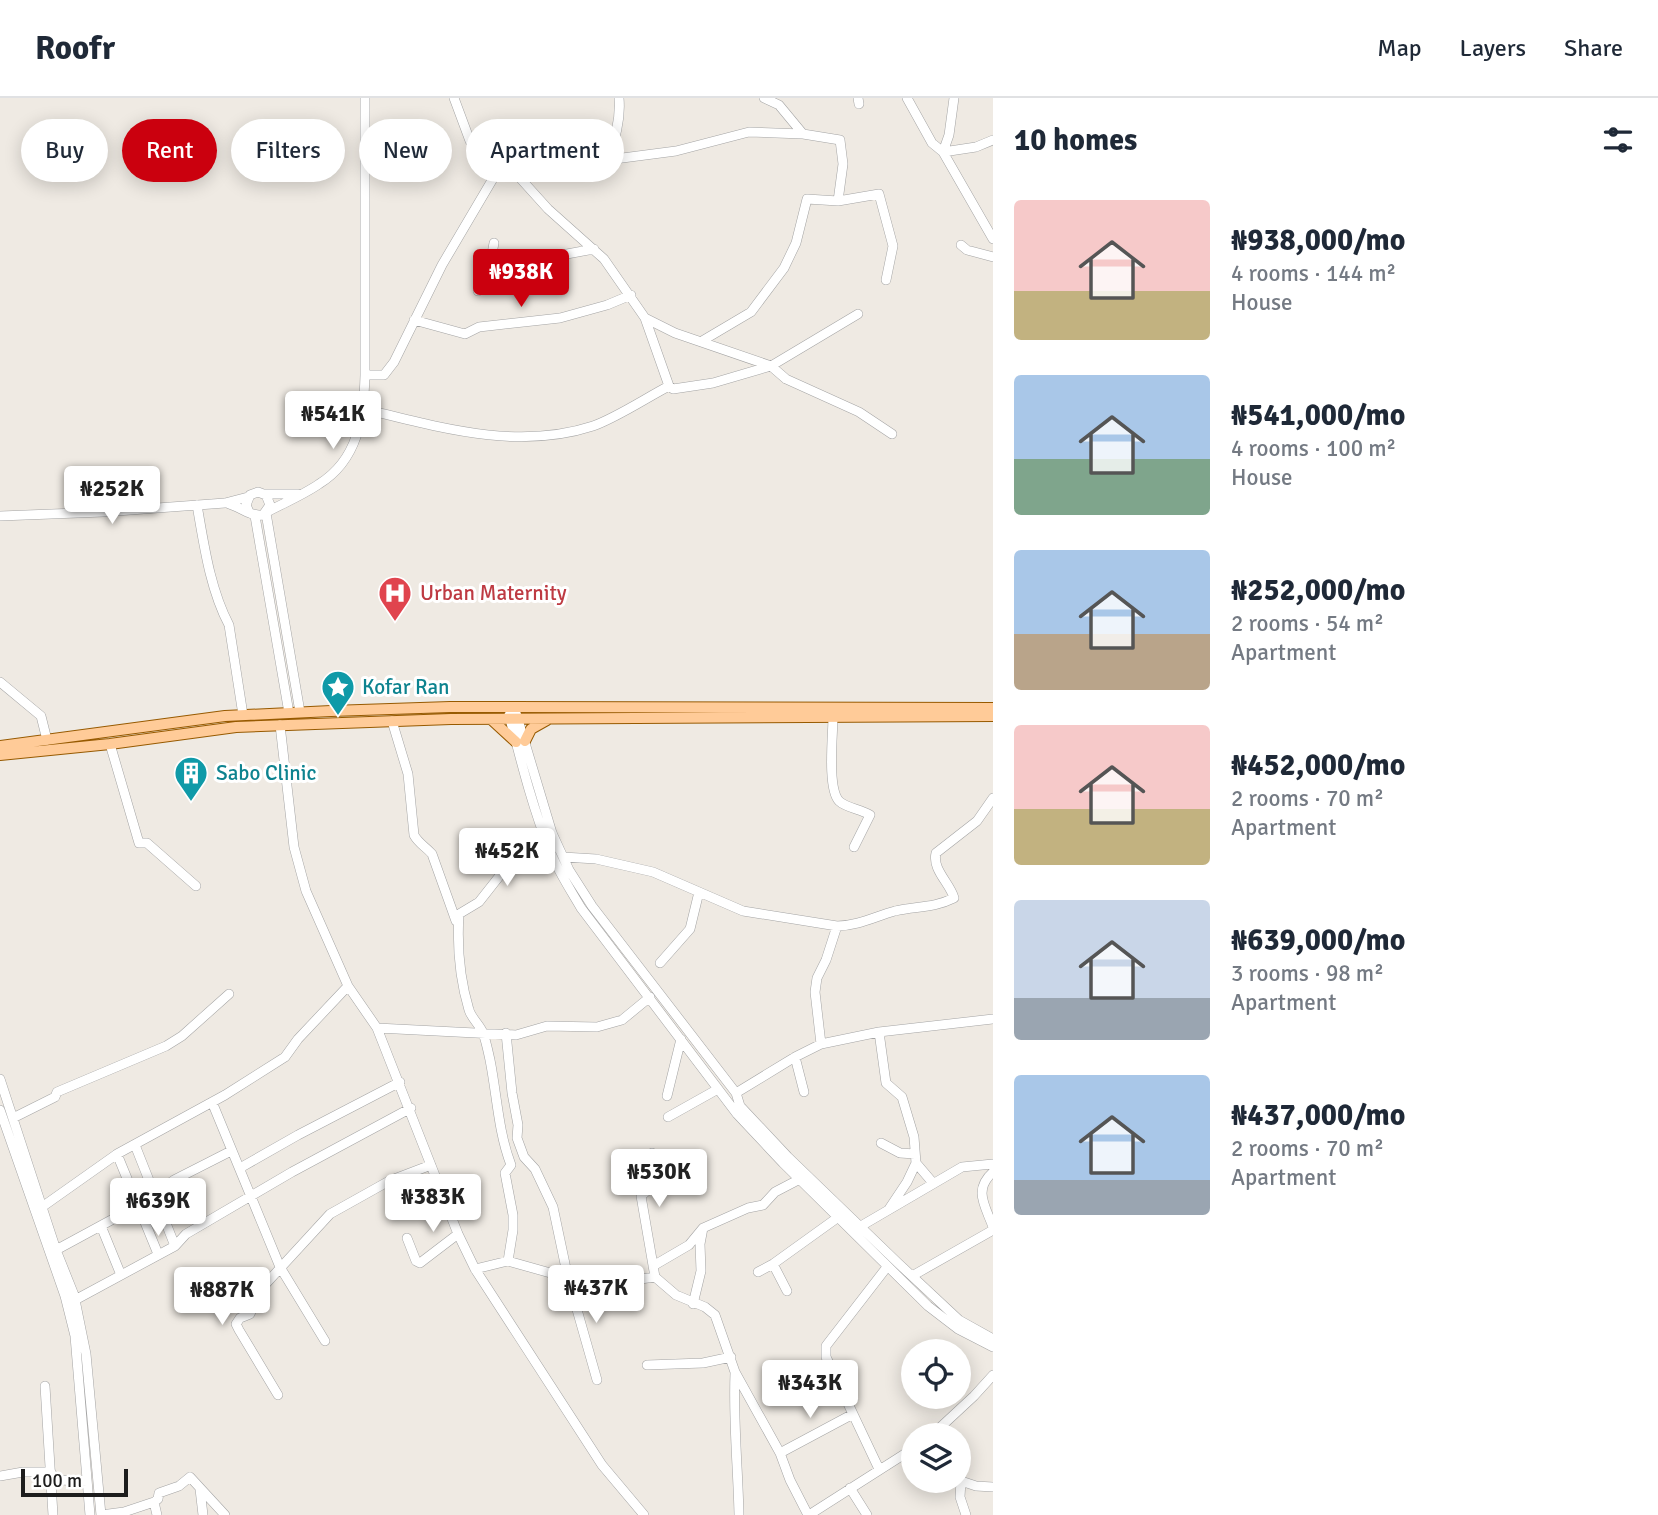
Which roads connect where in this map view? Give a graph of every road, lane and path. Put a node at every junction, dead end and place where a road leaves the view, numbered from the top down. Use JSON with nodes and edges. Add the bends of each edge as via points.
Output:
{"nodes":[{"id":1,"x":365,"y":98,"type":"edge"},
{"id":2,"x":454,"y":98,"type":"edge"},
{"id":3,"x":619,"y":98,"type":"edge"},
{"id":4,"x":764,"y":98,"type":"edge"},
{"id":5,"x":907,"y":98,"type":"edge"},
{"id":6,"x":954,"y":98,"type":"edge"},
{"id":7,"x":619,"y":119,"type":"edge"},
{"id":8,"x":466,"y":128,"type":"edge"},
{"id":9,"x":803,"y":134,"type":"junction"},
{"id":10,"x":993,"y":140,"type":"edge"},
{"id":11,"x":943,"y":152,"type":"junction"},
{"id":12,"x":624,"y":158,"type":"edge"},
{"id":13,"x":491,"y":182,"type":"edge"},
{"id":14,"x":524,"y":182,"type":"edge"},
{"id":15,"x":838,"y":201,"type":"junction"},
{"id":16,"x":993,"y":239,"type":"edge"},
{"id":17,"x":494,"y":243,"type":"dead end"},
{"id":18,"x":961,"y":246,"type":"dead end"},
{"id":19,"x":594,"y":249,"type":"junction"},
{"id":20,"x":993,"y":257,"type":"edge"},
{"id":21,"x":491,"y":259,"type":"junction"},
{"id":22,"x":886,"y":280,"type":"dead end"},
{"id":23,"x":478,"y":292,"type":"dead end"},
{"id":24,"x":631,"y":295,"type":"junction"},
{"id":25,"x":858,"y":314,"type":"dead end"},
{"id":26,"x":645,"y":318,"type":"junction"},
{"id":27,"x":414,"y":320,"type":"junction"},
{"id":28,"x":702,"y":341,"type":"junction"},
{"id":29,"x":771,"y":366,"type":"junction"},
{"id":30,"x":365,"y":375,"type":"junction"},
{"id":31,"x":669,"y":386,"type":"junction"},
{"id":32,"x":364,"y":409,"type":"junction"},
{"id":33,"x":892,"y":434,"type":"dead end"},
{"id":34,"x":264,"y":494,"type":"junction"},
{"id":35,"x":300,"y":494,"type":"junction"},
{"id":36,"x":248,"y":497,"type":"junction"},
{"id":37,"x":225,"y":503,"type":"junction"},
{"id":38,"x":197,"y":505,"type":"junction"},
{"id":39,"x":266,"y":513,"type":"junction"},
{"id":40,"x":252,"y":514,"type":"junction"},
{"id":41,"x":0,"y":516,"type":"edge"},
{"id":42,"x":0,"y":682,"type":"edge"},
{"id":43,"x":993,"y":708,"type":"edge"},
{"id":44,"x":294,"y":713,"type":"junction"},
{"id":45,"x":512,"y":714,"type":"junction"},
{"id":46,"x":243,"y":715,"type":"junction"},
{"id":47,"x":993,"y":716,"type":"edge"},
{"id":48,"x":833,"y":717,"type":"junction"},
{"id":49,"x":491,"y":719,"type":"junction"},
{"id":50,"x":548,"y":719,"type":"junction"},
{"id":51,"x":392,"y":721,"type":"junction"},
{"id":52,"x":280,"y":725,"type":"junction"},
{"id":53,"x":47,"y":740,"type":"junction"},
{"id":54,"x":521,"y":741,"type":"junction"},
{"id":55,"x":110,"y":744,"type":"junction"},
{"id":56,"x":0,"y":746,"type":"edge"},
{"id":57,"x":0,"y":755,"type":"edge"},
{"id":58,"x":993,"y":798,"type":"edge"},
{"id":59,"x":854,"y":847,"type":"dead end"},
{"id":60,"x":551,"y":852,"type":"junction"},
{"id":61,"x":563,"y":857,"type":"junction"},
{"id":62,"x":196,"y":886,"type":"dead end"},
{"id":63,"x":699,"y":892,"type":"junction"},
{"id":64,"x":837,"y":926,"type":"junction"},
{"id":65,"x":458,"y":928,"type":"junction"},
{"id":66,"x":660,"y":963,"type":"dead end"},
{"id":67,"x":348,"y":986,"type":"junction"},
{"id":68,"x":229,"y":994,"type":"dead end"},
{"id":69,"x":650,"y":998,"type":"junction"},
{"id":70,"x":993,"y":1019,"type":"edge"},
{"id":71,"x":377,"y":1028,"type":"junction"},
{"id":72,"x":483,"y":1032,"type":"junction"},
{"id":73,"x":879,"y":1032,"type":"junction"},
{"id":74,"x":506,"y":1033,"type":"junction"},
{"id":75,"x":681,"y":1039,"type":"junction"},
{"id":76,"x":821,"y":1044,"type":"junction"},
{"id":77,"x":795,"y":1057,"type":"junction"},
{"id":78,"x":0,"y":1079,"type":"edge"},
{"id":79,"x":400,"y":1082,"type":"junction"},
{"id":80,"x":718,"y":1089,"type":"junction"},
{"id":81,"x":803,"y":1091,"type":"dead end"},
{"id":82,"x":736,"y":1093,"type":"junction"},
{"id":83,"x":667,"y":1096,"type":"dead end"},
{"id":84,"x":212,"y":1102,"type":"junction"},
{"id":85,"x":411,"y":1108,"type":"junction"},
{"id":86,"x":0,"y":1110,"type":"edge"},
{"id":87,"x":668,"y":1117,"type":"dead end"},
{"id":88,"x":13,"y":1118,"type":"junction"},
{"id":89,"x":881,"y":1143,"type":"dead end"},
{"id":90,"x":135,"y":1146,"type":"junction"},
{"id":91,"x":231,"y":1151,"type":"junction"},
{"id":92,"x":652,"y":1153,"type":"dead end"},
{"id":93,"x":117,"y":1154,"type":"junction"},
{"id":94,"x":915,"y":1158,"type":"junction"},
{"id":95,"x":993,"y":1164,"type":"edge"},
{"id":96,"x":431,"y":1165,"type":"junction"},
{"id":97,"x":240,"y":1168,"type":"junction"},
{"id":98,"x":993,"y":1172,"type":"edge"},
{"id":99,"x":798,"y":1180,"type":"junction"},
{"id":100,"x":933,"y":1183,"type":"junction"},
{"id":101,"x":154,"y":1194,"type":"junction"},
{"id":102,"x":250,"y":1197,"type":"junction"},
{"id":103,"x":139,"y":1205,"type":"junction"},
{"id":104,"x":42,"y":1207,"type":"junction"},
{"id":105,"x":889,"y":1209,"type":"junction"},
{"id":106,"x":837,"y":1218,"type":"junction"},
{"id":107,"x":101,"y":1226,"type":"junction"},
{"id":108,"x":861,"y":1226,"type":"junction"},
{"id":109,"x":702,"y":1228,"type":"junction"},
{"id":110,"x":993,"y":1228,"type":"edge"},
{"id":111,"x":458,"y":1234,"type":"junction"},
{"id":112,"x":407,"y":1238,"type":"dead end"},
{"id":113,"x":174,"y":1246,"type":"junction"},
{"id":114,"x":56,"y":1250,"type":"junction"},
{"id":115,"x":158,"y":1254,"type":"junction"},
{"id":116,"x":508,"y":1261,"type":"junction"},
{"id":117,"x":773,"y":1264,"type":"junction"},
{"id":118,"x":653,"y":1266,"type":"junction"},
{"id":119,"x":280,"y":1267,"type":"junction"},
{"id":120,"x":887,"y":1267,"type":"junction"},
{"id":121,"x":475,"y":1269,"type":"junction"},
{"id":122,"x":758,"y":1272,"type":"dead end"},
{"id":123,"x":121,"y":1275,"type":"junction"},
{"id":124,"x":912,"y":1276,"type":"junction"},
{"id":125,"x":655,"y":1277,"type":"junction"},
{"id":126,"x":568,"y":1278,"type":"junction"},
{"id":127,"x":787,"y":1291,"type":"dead end"},
{"id":128,"x":75,"y":1300,"type":"junction"},
{"id":129,"x":693,"y":1304,"type":"junction"},
{"id":130,"x":993,"y":1339,"type":"edge"},
{"id":131,"x":325,"y":1340,"type":"dead end"},
{"id":132,"x":993,"y":1348,"type":"edge"},
{"id":133,"x":731,"y":1357,"type":"junction"},
{"id":134,"x":647,"y":1365,"type":"dead end"},
{"id":135,"x":735,"y":1372,"type":"junction"},
{"id":136,"x":993,"y":1375,"type":"edge"},
{"id":137,"x":597,"y":1380,"type":"dead end"},
{"id":138,"x":45,"y":1385,"type":"dead end"},
{"id":139,"x":278,"y":1395,"type":"dead end"},
{"id":140,"x":853,"y":1414,"type":"junction"},
{"id":141,"x":945,"y":1423,"type":"edge"},
{"id":142,"x":780,"y":1452,"type":"junction"},
{"id":143,"x":901,"y":1456,"type":"edge"},
{"id":144,"x":879,"y":1469,"type":"junction"},
{"id":145,"x":51,"y":1472,"type":"junction"},
{"id":146,"x":0,"y":1476,"type":"edge"},
{"id":147,"x":88,"y":1481,"type":"junction"},
{"id":148,"x":200,"y":1487,"type":"junction"},
{"id":149,"x":993,"y":1487,"type":"edge"},
{"id":150,"x":850,"y":1488,"type":"junction"},
{"id":151,"x":154,"y":1502,"type":"junction"},
{"id":152,"x":223,"y":1514,"type":"edge"},
{"id":153,"x":52,"y":1515,"type":"edge"},
{"id":154,"x":90,"y":1515,"type":"edge"},
{"id":155,"x":101,"y":1515,"type":"edge"},
{"id":156,"x":157,"y":1515,"type":"edge"},
{"id":157,"x":203,"y":1515,"type":"edge"},
{"id":158,"x":644,"y":1515,"type":"edge"},
{"id":159,"x":739,"y":1515,"type":"edge"},
{"id":160,"x":808,"y":1515,"type":"edge"},
{"id":161,"x":867,"y":1515,"type":"edge"},
{"id":162,"x":966,"y":1515,"type":"edge"}],
"edges":[{"from":1,"to":30,"type":"street"},
{"from":2,"to":8,"type":"street"},
{"from":3,"to":7,"type":"street"},
{"from":4,"to":9,"type":"street","via":[[779,105]]},
{"from":5,"to":11,"type":"street","via":[[932,143]]},
{"from":6,"to":11,"type":"street"},
{"from":9,"to":12,"type":"street","via":[[749,132],[676,151]]},
{"from":9,"to":15,"type":"street","via":[[840,140],[843,164]]},
{"from":10,"to":11,"type":"street"},
{"from":11,"to":16,"type":"street"},
{"from":13,"to":27,"type":"street"},
{"from":14,"to":19,"type":"street"},
{"from":15,"to":22,"type":"street","via":[[879,194],[892,240]]},
{"from":15,"to":28,"type":"street","via":[[807,199],[784,268],[751,313]]},
{"from":17,"to":21,"type":"street"},
{"from":18,"to":20,"type":"street"},
{"from":19,"to":21,"type":"street","via":[[540,259]]},
{"from":19,"to":24,"type":"street"},
{"from":21,"to":23,"type":"street"},
{"from":24,"to":26,"type":"street"},
{"from":24,"to":27,"type":"street","via":[[560,318],[479,327],[466,334]]},
{"from":25,"to":29,"type":"street"},
{"from":26,"to":28,"type":"street"},
{"from":26,"to":31,"type":"street"},
{"from":27,"to":30,"type":"street","via":[[386,373]]},
{"from":28,"to":29,"type":"street"},
{"from":29,"to":31,"type":"street","via":[[713,383]]},
{"from":29,"to":33,"type":"street","via":[[786,379],[859,412]]},
{"from":30,"to":32,"type":"street"},
{"from":31,"to":32,"type":"street","via":[[593,426],[513,438]]},
{"from":32,"to":35,"type":"street","via":[[353,448],[340,467]]},
{"from":34,"to":35,"type":"street"},
{"from":34,"to":36,"type":"street","via":[[255,492]]},
{"from":34,"to":39,"type":"street","via":[[270,502]]},
{"from":35,"to":39,"type":"street"},
{"from":36,"to":37,"type":"street"},
{"from":36,"to":40,"type":"street","via":[[246,505]]},
{"from":37,"to":38,"type":"street"},
{"from":37,"to":40,"type":"street"},
{"from":38,"to":41,"type":"street"},
{"from":38,"to":46,"type":"street","via":[[206,558],[229,625]]},
{"from":39,"to":40,"type":"street"},
{"from":39,"to":44,"type":"street"},
{"from":40,"to":44,"type":"street"},
{"from":42,"to":53,"type":"street","via":[[41,716]]},
{"from":43,"to":45,"type":"main road"},
{"from":44,"to":45,"type":"main road","via":[[450,707]]},
{"from":44,"to":46,"type":"main road"},
{"from":45,"to":49,"type":"main road"},
{"from":45,"to":50,"type":"main road"},
{"from":45,"to":54,"type":"street"},
{"from":46,"to":53,"type":"main road"},
{"from":47,"to":48,"type":"main road"},
{"from":48,"to":50,"type":"main road"},
{"from":48,"to":59,"type":"street","via":[[836,794],[840,802],[870,816]]},
{"from":49,"to":51,"type":"main road"},
{"from":49,"to":54,"type":"main road"},
{"from":50,"to":54,"type":"main road"},
{"from":51,"to":52,"type":"main road"},
{"from":51,"to":65,"type":"street","via":[[408,774],[414,835],[432,855]]},
{"from":52,"to":55,"type":"main road","via":[[226,727]]},
{"from":52,"to":67,"type":"street","via":[[294,846],[306,891]]},
{"from":53,"to":56,"type":"main road"},
{"from":54,"to":60,"type":"street","via":[[528,790]]},
{"from":54,"to":61,"type":"street"},
{"from":55,"to":57,"type":"main road"},
{"from":55,"to":62,"type":"street","via":[[139,843],[147,843]]},
{"from":58,"to":64,"type":"street","via":[[977,821],[936,853],[936,866],[954,898],[928,908],[899,910]]},
{"from":60,"to":65,"type":"street","via":[[499,873],[479,902],[459,914]]},
{"from":60,"to":69,"type":"street","via":[[582,908]]},
{"from":61,"to":63,"type":"street","via":[[653,872]]},
{"from":61,"to":82,"type":"street","via":[[593,906]]},
{"from":63,"to":64,"type":"street","via":[[743,911]]},
{"from":63,"to":66,"type":"street","via":[[690,929]]},
{"from":64,"to":76,"type":"street","via":[[817,978]]},
{"from":65,"to":72,"type":"street","via":[[463,983],[470,1011]]},
{"from":67,"to":71,"type":"street"},
{"from":67,"to":84,"type":"street","via":[[285,1057]]},
{"from":68,"to":88,"type":"street","via":[[182,1037],[57,1092]]},
{"from":69,"to":74,"type":"street","via":[[614,1024],[557,1025]]},
{"from":69,"to":75,"type":"street"},
{"from":70,"to":73,"type":"street"},
{"from":71,"to":72,"type":"street"},
{"from":71,"to":79,"type":"street"},
{"from":72,"to":74,"type":"street"},
{"from":72,"to":116,"type":"street","via":[[511,1165],[505,1173],[513,1215]]},
{"from":73,"to":76,"type":"street"},
{"from":73,"to":94,"type":"street","via":[[886,1083],[902,1097]]},
{"from":74,"to":126,"type":"street","via":[[517,1138],[553,1208]]},
{"from":75,"to":80,"type":"street"},
{"from":75,"to":83,"type":"street"},
{"from":76,"to":77,"type":"street"},
{"from":77,"to":81,"type":"street"},
{"from":77,"to":82,"type":"street"},
{"from":78,"to":88,"type":"street"},
{"from":79,"to":85,"type":"street"},
{"from":79,"to":97,"type":"street"},
{"from":80,"to":87,"type":"street"},
{"from":80,"to":99,"type":"street"},
{"from":82,"to":108,"type":"street","via":[[740,1106]]},
{"from":84,"to":90,"type":"street"},
{"from":84,"to":91,"type":"street"},
{"from":85,"to":96,"type":"street"},
{"from":85,"to":102,"type":"street"},
{"from":86,"to":147,"type":"street","via":[[75,1336]]},
{"from":88,"to":104,"type":"street"},
{"from":89,"to":94,"type":"street"},
{"from":90,"to":93,"type":"street"},
{"from":90,"to":101,"type":"street"},
{"from":91,"to":97,"type":"street"},
{"from":91,"to":101,"type":"street"},
{"from":92,"to":118,"type":"street","via":[[656,1164],[653,1186],[641,1196]]},
{"from":93,"to":103,"type":"street"},
{"from":93,"to":104,"type":"street"},
{"from":94,"to":100,"type":"street"},
{"from":94,"to":105,"type":"street","via":[[907,1182]]},
{"from":95,"to":100,"type":"street","via":[[966,1166]]},
{"from":96,"to":111,"type":"street"},
{"from":96,"to":119,"type":"street","via":[[389,1181],[330,1214]]},
{"from":97,"to":102,"type":"street"},
{"from":98,"to":110,"type":"street","via":[[981,1189]]},
{"from":99,"to":106,"type":"street"},
{"from":99,"to":109,"type":"street","via":[[775,1192],[763,1205]]},
{"from":100,"to":105,"type":"street"},
{"from":101,"to":103,"type":"street"},
{"from":101,"to":113,"type":"street"},
{"from":102,"to":113,"type":"street","via":[[186,1234]]},
{"from":102,"to":119,"type":"street"},
{"from":103,"to":107,"type":"street"},
{"from":103,"to":115,"type":"street"},
{"from":104,"to":114,"type":"street"},
{"from":105,"to":108,"type":"street"},
{"from":106,"to":117,"type":"street"},
{"from":106,"to":120,"type":"street"},
{"from":107,"to":114,"type":"street"},
{"from":107,"to":123,"type":"street"},
{"from":108,"to":124,"type":"street"},
{"from":109,"to":118,"type":"street","via":[[689,1245]]},
{"from":109,"to":129,"type":"street","via":[[701,1271]]},
{"from":110,"to":124,"type":"street"},
{"from":111,"to":112,"type":"street","via":[[420,1263]]},
{"from":111,"to":121,"type":"street"},
{"from":113,"to":115,"type":"street"},
{"from":114,"to":128,"type":"street"},
{"from":115,"to":123,"type":"street"},
{"from":116,"to":121,"type":"street"},
{"from":116,"to":126,"type":"street"},
{"from":117,"to":122,"type":"street"},
{"from":117,"to":127,"type":"street"},
{"from":118,"to":125,"type":"street"},
{"from":119,"to":131,"type":"street"},
{"from":119,"to":139,"type":"street","via":[[261,1290],[250,1314],[236,1324]]},
{"from":120,"to":132,"type":"street","via":[[958,1329]]},
{"from":120,"to":140,"type":"street","via":[[826,1346],[826,1357]]},
{"from":121,"to":158,"type":"street","via":[[601,1465]]},
{"from":123,"to":128,"type":"street"},
{"from":124,"to":130,"type":"street","via":[[959,1320]]},
{"from":125,"to":126,"type":"street","via":[[604,1284]]},
{"from":125,"to":129,"type":"street"},
{"from":126,"to":137,"type":"street"},
{"from":128,"to":155,"type":"street","via":[[86,1354]]},
{"from":129,"to":133,"type":"street","via":[[715,1315]]},
{"from":133,"to":134,"type":"street"},
{"from":133,"to":135,"type":"street"},
{"from":135,"to":142,"type":"street"},
{"from":135,"to":159,"type":"street"},
{"from":136,"to":141,"type":"street"},
{"from":138,"to":145,"type":"street"},
{"from":140,"to":142,"type":"street"},
{"from":140,"to":144,"type":"street"},
{"from":142,"to":160,"type":"street"},
{"from":143,"to":144,"type":"street"},
{"from":144,"to":150,"type":"street"},
{"from":145,"to":146,"type":"street"},
{"from":145,"to":147,"type":"street","via":[[56,1480]]},
{"from":145,"to":153,"type":"street"},
{"from":147,"to":154,"type":"street"},
{"from":148,"to":151,"type":"street","via":[[190,1477],[159,1493]]},
{"from":148,"to":152,"type":"street"},
{"from":148,"to":157,"type":"street"},
{"from":149,"to":162,"type":"street","via":[[961,1481]]},
{"from":150,"to":160,"type":"street"},
{"from":150,"to":161,"type":"street"},
{"from":151,"to":155,"type":"street"},
{"from":151,"to":156,"type":"street"}]}
